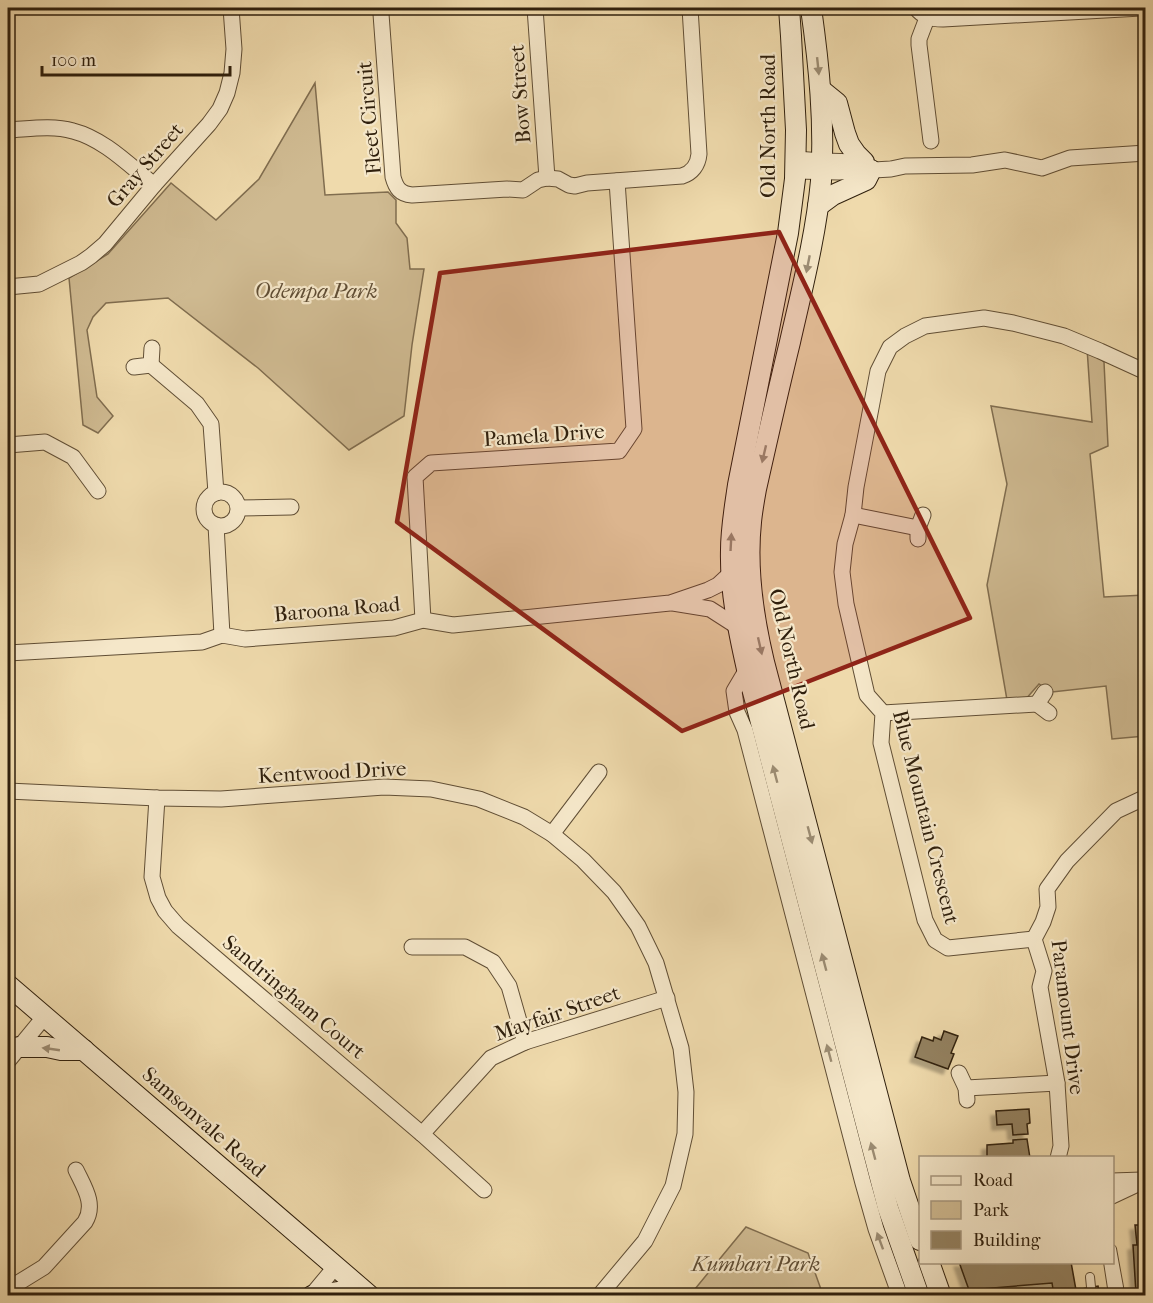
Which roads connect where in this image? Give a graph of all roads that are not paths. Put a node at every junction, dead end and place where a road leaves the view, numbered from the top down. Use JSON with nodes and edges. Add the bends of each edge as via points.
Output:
{"nodes":[{"id":1,"x":231,"y":8,"type":"edge"},
{"id":2,"x":383,"y":8,"type":"edge"},
{"id":3,"x":535,"y":8,"type":"edge"},
{"id":4,"x":690,"y":8,"type":"edge"},
{"id":5,"x":789,"y":8,"type":"edge"},
{"id":6,"x":812,"y":8,"type":"edge"},
{"id":7,"x":1141,"y":8,"type":"edge"},
{"id":8,"x":1058,"y":10,"type":"edge"},
{"id":9,"x":922,"y":13,"type":"edge"},
{"id":10,"x":821,"y":90,"type":"junction"},
{"id":11,"x":8,"y":130,"type":"edge"},
{"id":12,"x":931,"y":141,"type":"dead end"},
{"id":13,"x":1146,"y":153,"type":"edge"},
{"id":14,"x":796,"y":165,"type":"junction"},
{"id":15,"x":821,"y":166,"type":"junction"},
{"id":16,"x":868,"y":166,"type":"junction"},
{"id":17,"x":547,"y":178,"type":"junction"},
{"id":18,"x":617,"y":181,"type":"junction"},
{"id":19,"x":154,"y":185,"type":"junction"},
{"id":20,"x":818,"y":206,"type":"junction"},
{"id":21,"x":8,"y":287,"type":"edge"},
{"id":22,"x":152,"y":348,"type":"dead end"},
{"id":23,"x":151,"y":365,"type":"junction"},
{"id":24,"x":134,"y":367,"type":"dead end"},
{"id":25,"x":1146,"y":372,"type":"edge"},
{"id":26,"x":8,"y":445,"type":"edge"},
{"id":27,"x":98,"y":491,"type":"dead end"},
{"id":28,"x":216,"y":493,"type":"junction"},
{"id":29,"x":291,"y":507,"type":"dead end"},
{"id":30,"x":239,"y":508,"type":"junction"},
{"id":31,"x":853,"y":515,"type":"junction"},
{"id":32,"x":216,"y":525,"type":"junction"},
{"id":33,"x":920,"y":527,"type":"dead end"},
{"id":34,"x":732,"y":572,"type":"junction"},
{"id":35,"x":670,"y":603,"type":"junction"},
{"id":36,"x":423,"y":620,"type":"junction"},
{"id":37,"x":738,"y":627,"type":"junction"},
{"id":38,"x":222,"y":635,"type":"junction"},
{"id":39,"x":8,"y":653,"type":"edge"},
{"id":40,"x":747,"y":669,"type":"junction"},
{"id":41,"x":1044,"y":703,"type":"dead end"},
{"id":42,"x":883,"y":713,"type":"junction"},
{"id":43,"x":599,"y":772,"type":"dead end"},
{"id":44,"x":8,"y":791,"type":"edge"},
{"id":45,"x":1146,"y":797,"type":"edge"},
{"id":46,"x":157,"y":798,"type":"junction"},
{"id":47,"x":552,"y":834,"type":"junction"},
{"id":48,"x":1034,"y":939,"type":"junction"},
{"id":49,"x":412,"y":947,"type":"dead end"},
{"id":50,"x":8,"y":985,"type":"edge"},
{"id":51,"x":667,"y":998,"type":"junction"},
{"id":52,"x":45,"y":1017,"type":"junction"},
{"id":53,"x":525,"y":1042,"type":"junction"},
{"id":54,"x":84,"y":1050,"type":"junction"},
{"id":55,"x":13,"y":1054,"type":"edge"},
{"id":56,"x":959,"y":1073,"type":"dead end"},
{"id":57,"x":1057,"y":1083,"type":"junction"},
{"id":58,"x":422,"y":1134,"type":"junction"},
{"id":59,"x":1061,"y":1154,"type":"edge"},
{"id":60,"x":76,"y":1170,"type":"dead end"},
{"id":61,"x":1114,"y":1180,"type":"edge"},
{"id":62,"x":1146,"y":1180,"type":"edge"},
{"id":63,"x":484,"y":1190,"type":"dead end"},
{"id":64,"x":1114,"y":1196,"type":"edge"},
{"id":65,"x":916,"y":1210,"type":"edge"},
{"id":66,"x":891,"y":1216,"type":"junction"},
{"id":67,"x":919,"y":1228,"type":"edge"},
{"id":68,"x":1114,"y":1255,"type":"edge"},
{"id":69,"x":929,"y":1264,"type":"edge"},
{"id":70,"x":1108,"y":1264,"type":"edge"},
{"id":71,"x":336,"y":1266,"type":"junction"},
{"id":72,"x":1090,"y":1277,"type":"dead end"},
{"id":73,"x":8,"y":1287,"type":"edge"},
{"id":74,"x":1091,"y":1287,"type":"dead end"},
{"id":75,"x":1116,"y":1294,"type":"edge"},
{"id":76,"x":312,"y":1296,"type":"edge"},
{"id":77,"x":363,"y":1296,"type":"edge"},
{"id":78,"x":370,"y":1296,"type":"edge"},
{"id":79,"x":599,"y":1296,"type":"edge"},
{"id":80,"x":900,"y":1296,"type":"edge"},
{"id":81,"x":919,"y":1296,"type":"edge"},
{"id":82,"x":941,"y":1296,"type":"edge"}],
"edges":[{"from":1,"to":19,"type":"street","name":"Gray Street","via":[[234,49],[227,93],[209,124]]},
{"from":2,"to":17,"type":"street","name":"Fleet Circuit","via":[[393,177],[397,188],[412,195],[523,190]]},
{"from":3,"to":17,"type":"street","name":"Bow Street"},
{"from":4,"to":18,"type":"street","via":[[698,162],[682,176]]},
{"from":5,"to":14,"type":"main road","name":"Old North Road"},
{"from":6,"to":10,"type":"main road","name":"Old North Road","one_way":true},
{"from":7,"to":8,"type":"street"},
{"from":8,"to":9,"type":"street","via":[[943,20]]},
{"from":9,"to":12,"type":"street","via":[[919,45]]},
{"from":10,"to":15,"type":"main road","name":"Old North Road"},
{"from":10,"to":16,"type":"main road","via":[[837,103],[849,144]]},
{"from":11,"to":19,"type":"street","via":[[72,130],[95,140]]},
{"from":13,"to":16,"type":"street","via":[[1070,158],[1042,168],[1005,160],[972,165],[904,166],[890,162]]},
{"from":14,"to":15,"type":"street"},
{"from":34,"to":14,"type":"main road","name":"Old North Road","one_way":true,"via":[[738,485],[788,233]]},
{"from":15,"to":16,"type":"street"},
{"from":15,"to":20,"type":"main road","name":"Old North Road"},
{"from":16,"to":20,"type":"main road","via":[[866,180]]},
{"from":17,"to":18,"type":"street","via":[[574,186]]},
{"from":18,"to":36,"type":"street","name":"Pamela Drive","via":[[634,429],[620,452],[431,463],[416,477]]},
{"from":19,"to":21,"type":"street","name":"Gray Street","via":[[105,244],[81,263],[39,285]]},
{"from":20,"to":65,"type":"main road","name":"Old North Road","one_way":true,"via":[[750,523],[752,603],[900,1182]]},
{"from":22,"to":23,"type":"street"},
{"from":23,"to":24,"type":"street"},
{"from":23,"to":28,"type":"street","via":[[197,404],[211,424]]},
{"from":25,"to":31,"type":"street","name":"Blue Mountain Crescent","via":[[1064,336],[1012,323],[984,318],[925,326],[890,347],[878,371]]},
{"from":26,"to":27,"type":"street","via":[[45,442],[73,457]]},
{"from":28,"to":30,"type":"street","via":[[233,496]]},
{"from":28,"to":32,"type":"street","via":[[208,498],[203,510]]},
{"from":29,"to":30,"type":"street"},
{"from":30,"to":32,"type":"street","via":[[234,521],[222,527]]},
{"from":31,"to":33,"type":"street"},
{"from":31,"to":42,"type":"street","name":"Blue Mountain Crescent","via":[[842,572],[846,603],[867,695]]},
{"from":32,"to":38,"type":"street"},
{"from":34,"to":35,"type":"street","name":"Baroona Road","via":[[708,590]]},
{"from":34,"to":37,"type":"main road","name":"Old North Road"},
{"from":35,"to":36,"type":"street","name":"Baroona Road","via":[[453,625]]},
{"from":35,"to":37,"type":"street","name":"Baroona Road","via":[[710,609]]},
{"from":36,"to":38,"type":"street","name":"Baroona Road","via":[[394,628],[245,639]]},
{"from":37,"to":40,"type":"main road","name":"Old North Road"},
{"from":38,"to":39,"type":"street","name":"Baroona Road","via":[[202,642]]},
{"from":66,"to":40,"type":"main road","name":"Old North Road","one_way":true},
{"from":80,"to":40,"type":"street","one_way":true,"via":[[863,1183],[745,730],[736,712],[734,692]]},
{"from":41,"to":42,"type":"street"},
{"from":42,"to":48,"type":"street","name":"Blue Mountain Crescent","via":[[881,742],[925,920],[935,940],[948,948]]},
{"from":43,"to":47,"type":"street"},
{"from":44,"to":46,"type":"street","name":"Kentwood Drive"},
{"from":45,"to":48,"type":"street","name":"Paramount Drive","via":[[1116,811],[1067,861],[1047,889],[1048,907]]},
{"from":46,"to":47,"type":"street","name":"Kentwood Drive","via":[[220,799],[384,787],[431,789],[479,800],[524,817]]},
{"from":46,"to":58,"type":"street","name":"Sandringham Court","via":[[152,877],[165,911]]},
{"from":47,"to":51,"type":"street","name":"Kentwood Drive","via":[[620,900],[656,963]]},
{"from":48,"to":57,"type":"street","name":"Paramount Drive","via":[[1044,970],[1040,987]]},
{"from":49,"to":53,"type":"street","via":[[465,947],[493,962],[509,987]]},
{"from":50,"to":52,"type":"main road","name":"Samsonvale Road"},
{"from":51,"to":53,"type":"street","name":"Mayfair Street"},
{"from":51,"to":79,"type":"street","name":"Kentwood Drive","via":[[681,1048],[687,1092],[686,1134],[673,1185],[645,1241]]},
{"from":52,"to":54,"type":"main road","name":"Samsonvale Road"},
{"from":52,"to":55,"type":"street"},
{"from":53,"to":58,"type":"street","name":"Mayfair Street","via":[[491,1058]]},
{"from":54,"to":55,"type":"main road","one_way":true,"via":[[47,1047]]},
{"from":54,"to":71,"type":"main road","name":"Samsonvale Road"},
{"from":56,"to":57,"type":"street","via":[[966,1094]]},
{"from":57,"to":59,"type":"street","name":"Paramount Drive"},
{"from":58,"to":63,"type":"street","name":"Sandringham Court"},
{"from":60,"to":73,"type":"street","via":[[89,1199],[85,1222],[44,1267]]},
{"from":61,"to":62,"type":"street"},
{"from":62,"to":64,"type":"street"},
{"from":65,"to":66,"type":"main road"},
{"from":65,"to":67,"type":"main road","name":"Old North Road"},
{"from":66,"to":81,"type":"main road","name":"Old North Road"},
{"from":68,"to":75,"type":"lane","via":[[1119,1287]]},
{"from":69,"to":82,"type":"main road"},
{"from":70,"to":75,"type":"lane"},
{"from":71,"to":76,"type":"street"},
{"from":71,"to":78,"type":"main road","name":"Samsonvale Road"},
{"from":72,"to":74,"type":"lane"},
{"from":76,"to":77,"type":"main road","via":[[339,1292]]}]}
